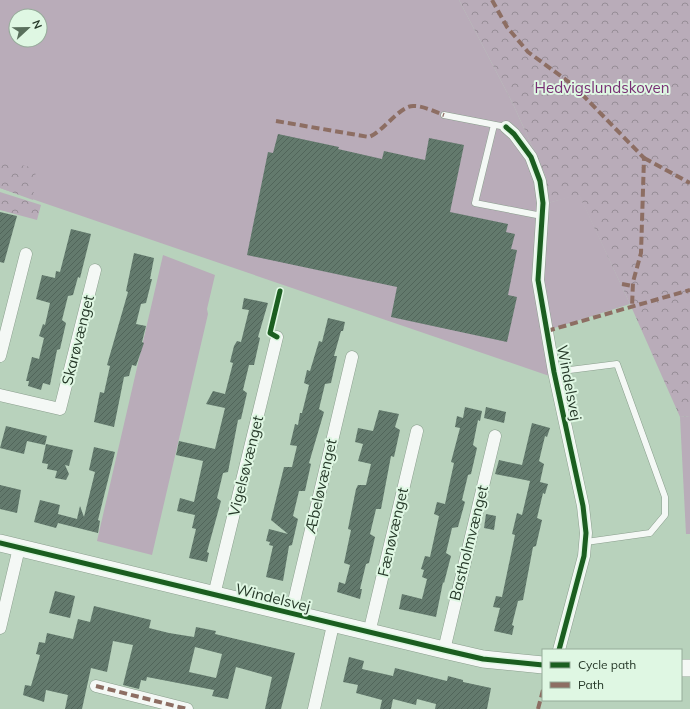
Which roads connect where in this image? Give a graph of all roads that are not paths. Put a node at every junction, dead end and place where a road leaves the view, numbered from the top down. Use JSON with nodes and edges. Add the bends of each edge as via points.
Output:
{"nodes":[{"id":1,"x":444,"y":115,"type":"dead end"},
{"id":2,"x":494,"y":124,"type":"junction"},
{"id":3,"x":506,"y":127,"type":"joint"},
{"id":4,"x":542,"y":216,"type":"junction"},
{"id":5,"x":26,"y":254,"type":"dead end"},
{"id":6,"x":95,"y":270,"type":"dead end"},
{"id":7,"x":277,"y":336,"type":"dead end"},
{"id":8,"x":0,"y":356,"type":"edge"},
{"id":9,"x":352,"y":357,"type":"dead end"},
{"id":10,"x":554,"y":372,"type":"junction"},
{"id":11,"x":0,"y":395,"type":"edge"},
{"id":12,"x":417,"y":431,"type":"dead end"},
{"id":13,"x":495,"y":436,"type":"dead end"},
{"id":14,"x":586,"y":542,"type":"junction"},
{"id":15,"x":0,"y":543,"type":"edge"},
{"id":16,"x":20,"y":548,"type":"junction"},
{"id":17,"x":214,"y":595,"type":"junction"},
{"id":18,"x":291,"y":614,"type":"junction"},
{"id":19,"x":334,"y":625,"type":"junction"},
{"id":20,"x":0,"y":628,"type":"edge"},
{"id":21,"x":369,"y":633,"type":"junction"},
{"id":22,"x":559,"y":649,"type":"edge"},
{"id":23,"x":444,"y":650,"type":"junction"},
{"id":24,"x":542,"y":665,"type":"edge"},
{"id":25,"x":96,"y":686,"type":"dead end"},
{"id":26,"x":188,"y":709,"type":"edge"},
{"id":27,"x":314,"y":709,"type":"edge"}],
"edges":[{"from":1,"to":2,"type":"lane"},
{"from":2,"to":3,"type":"lane"},
{"from":2,"to":4,"type":"lane","via":[[475,203]]},
{"from":3,"to":4,"type":"street","name":"Windelsvej","via":[[531,157],[540,181]]},
{"from":4,"to":10,"type":"street","name":"Windelsvej","via":[[538,280]]},
{"from":5,"to":8,"type":"street"},
{"from":6,"to":11,"type":"street","name":"Skarøvænget","via":[[60,410]]},
{"from":7,"to":17,"type":"street","name":"Vigelsøvænget"},
{"from":9,"to":18,"type":"street","name":"Æbeløvænget"},
{"from":10,"to":14,"type":"street","name":"Windelsvej","via":[[583,506]]},
{"from":10,"to":14,"type":"lane","via":[[617,364],[665,497],[665,515],[650,533]]},
{"from":12,"to":21,"type":"street","name":"Fænøvænget"},
{"from":13,"to":23,"type":"street","name":"Bastholmvænget"},
{"from":14,"to":22,"type":"street","name":"Windelsvej"},
{"from":15,"to":16,"type":"street","name":"Windelsvej"},
{"from":16,"to":17,"type":"street","name":"Windelsvej"},
{"from":16,"to":20,"type":"street"},
{"from":17,"to":18,"type":"street","name":"Windelsvej"},
{"from":18,"to":19,"type":"street","name":"Windelsvej"},
{"from":19,"to":21,"type":"street","name":"Windelsvej"},
{"from":19,"to":27,"type":"street"},
{"from":21,"to":23,"type":"street","name":"Windelsvej"},
{"from":23,"to":24,"type":"street","name":"Windelsvej","via":[[483,659]]},
{"from":25,"to":26,"type":"street"}]}
